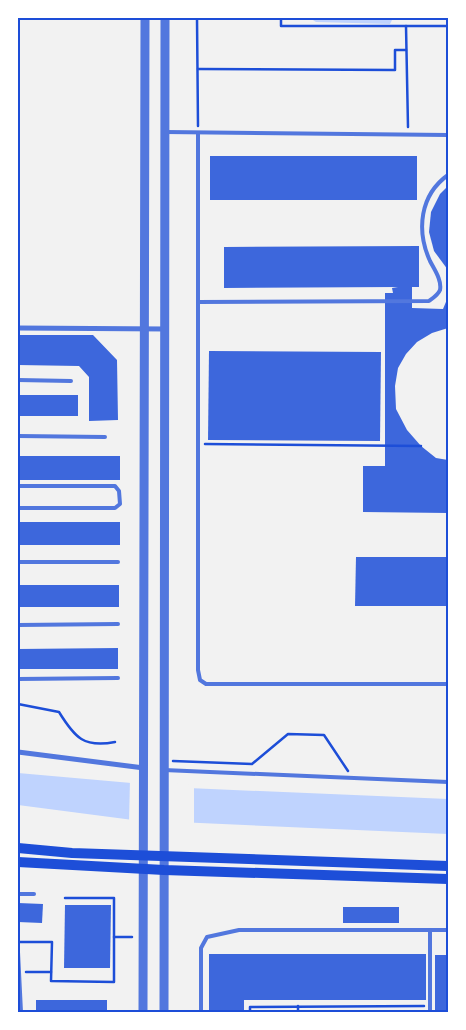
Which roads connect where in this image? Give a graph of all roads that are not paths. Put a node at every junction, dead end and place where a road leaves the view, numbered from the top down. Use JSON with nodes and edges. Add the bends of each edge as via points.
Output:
{"nodes":[{"id":1,"x":145,"y":18,"type":"edge"},
{"id":2,"x":165,"y":18,"type":"edge"},
{"id":3,"x":165,"y":132,"type":"junction"},
{"id":4,"x":198,"y":133,"type":"junction"},
{"id":5,"x":448,"y":135,"type":"edge"},
{"id":6,"x":448,"y":174,"type":"edge"},
{"id":7,"x":198,"y":302,"type":"junction"},
{"id":8,"x":18,"y":328,"type":"edge"},
{"id":9,"x":145,"y":329,"type":"junction"},
{"id":10,"x":166,"y":329,"type":"junction"},
{"id":11,"x":18,"y":380,"type":"edge"},
{"id":12,"x":72,"y":381,"type":"dead end"},
{"id":13,"x":18,"y":436,"type":"edge"},
{"id":14,"x":105,"y":437,"type":"dead end"},
{"id":15,"x":18,"y":486,"type":"edge"},
{"id":16,"x":18,"y":508,"type":"edge"},
{"id":17,"x":18,"y":562,"type":"edge"},
{"id":18,"x":118,"y":562,"type":"dead end"},
{"id":19,"x":118,"y":624,"type":"dead end"},
{"id":20,"x":18,"y":625,"type":"edge"},
{"id":21,"x":118,"y":678,"type":"dead end"},
{"id":22,"x":18,"y":679,"type":"edge"},
{"id":23,"x":448,"y":684,"type":"edge"},
{"id":24,"x":18,"y":752,"type":"edge"},
{"id":25,"x":164,"y":770,"type":"junction"},
{"id":26,"x":144,"y":773,"type":"junction"},
{"id":27,"x":448,"y":782,"type":"edge"},
{"id":28,"x":18,"y":848,"type":"edge"},
{"id":29,"x":143,"y":855,"type":"junction"},
{"id":30,"x":164,"y":855,"type":"junction"},
{"id":31,"x":18,"y":862,"type":"edge"},
{"id":32,"x":448,"y":866,"type":"edge"},
{"id":33,"x":143,"y":869,"type":"junction"},
{"id":34,"x":164,"y":870,"type":"junction"},
{"id":35,"x":448,"y":879,"type":"edge"},
{"id":36,"x":18,"y":894,"type":"edge"},
{"id":37,"x":34,"y":894,"type":"dead end"},
{"id":38,"x":430,"y":930,"type":"junction"},
{"id":39,"x":448,"y":930,"type":"edge"},
{"id":40,"x":18,"y":952,"type":"edge"},
{"id":41,"x":21,"y":1012,"type":"edge"},
{"id":42,"x":143,"y":1012,"type":"edge"},
{"id":43,"x":164,"y":1012,"type":"edge"},
{"id":44,"x":201,"y":1012,"type":"edge"},
{"id":45,"x":430,"y":1012,"type":"edge"}],
"edges":[{"from":1,"to":9,"type":"street"},
{"from":2,"to":3,"type":"street"},
{"from":3,"to":4,"type":"lane"},
{"from":3,"to":10,"type":"street"},
{"from":4,"to":5,"type":"lane"},
{"from":4,"to":7,"type":"lane"},
{"from":6,"to":7,"type":"lane","via":[[434,188],[423,208],[423,238],[440,289],[429,301]]},
{"from":7,"to":23,"type":"lane","via":[[200,680],[206,684]]},
{"from":8,"to":9,"type":"street"},
{"from":9,"to":10,"type":"street"},
{"from":9,"to":26,"type":"street"},
{"from":10,"to":25,"type":"street"},
{"from":11,"to":12,"type":"lane"},
{"from":13,"to":14,"type":"lane"},
{"from":15,"to":16,"type":"lane","via":[[116,486],[120,504],[115,508]]},
{"from":17,"to":18,"type":"lane"},
{"from":19,"to":20,"type":"lane"},
{"from":21,"to":22,"type":"lane"},
{"from":24,"to":26,"type":"street"},
{"from":25,"to":27,"type":"lane"},
{"from":25,"to":30,"type":"street"},
{"from":26,"to":29,"type":"street"},
{"from":28,"to":29,"type":"main road"},
{"from":29,"to":30,"type":"main road"},
{"from":29,"to":33,"type":"street"},
{"from":30,"to":32,"type":"main road"},
{"from":30,"to":34,"type":"street"},
{"from":31,"to":33,"type":"main road"},
{"from":33,"to":34,"type":"main road"},
{"from":33,"to":42,"type":"street"},
{"from":34,"to":35,"type":"main road"},
{"from":34,"to":43,"type":"street"},
{"from":36,"to":37,"type":"lane"},
{"from":38,"to":39,"type":"lane"},
{"from":38,"to":44,"type":"lane","via":[[239,930],[207,937],[201,948]]},
{"from":38,"to":45,"type":"lane"},
{"from":40,"to":41,"type":"lane"}]}
